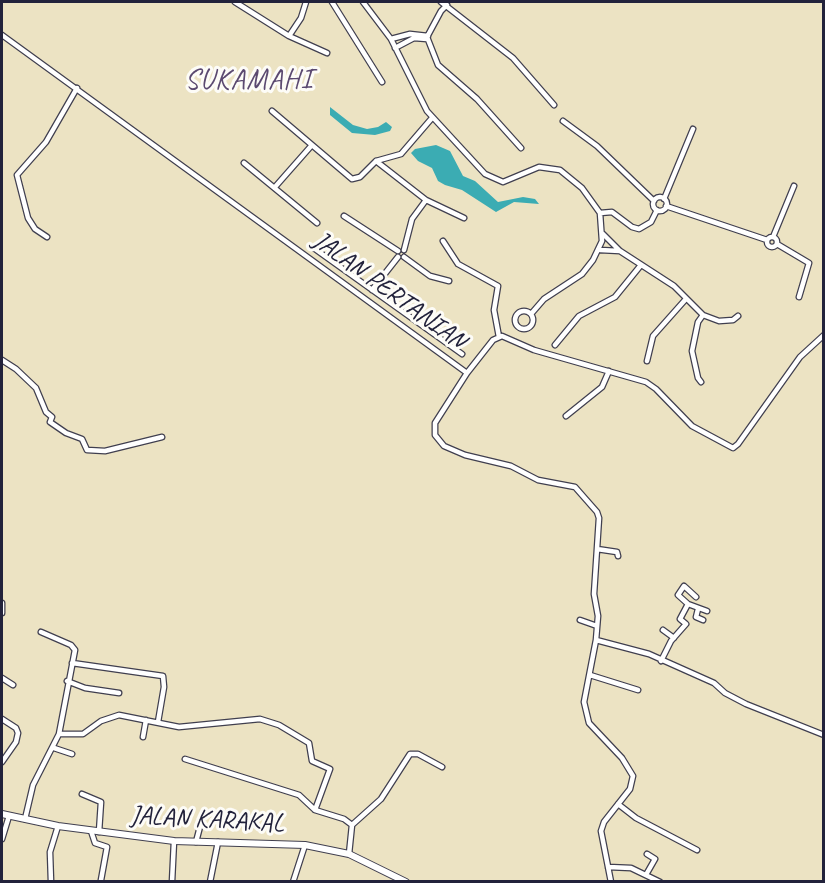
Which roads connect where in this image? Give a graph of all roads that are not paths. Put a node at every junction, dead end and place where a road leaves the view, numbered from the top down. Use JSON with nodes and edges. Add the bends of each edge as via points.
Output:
{"nodes":[{"id":1,"x":235,"y":2,"type":"edge"},
{"id":2,"x":306,"y":2,"type":"edge"},
{"id":3,"x":332,"y":2,"type":"edge"},
{"id":4,"x":363,"y":2,"type":"edge"},
{"id":5,"x":441,"y":2,"type":"edge"},
{"id":6,"x":447,"y":5,"type":"junction"},
{"id":7,"x":2,"y":35,"type":"edge"},
{"id":8,"x":289,"y":36,"type":"junction"},
{"id":9,"x":428,"y":37,"type":"junction"},
{"id":10,"x":390,"y":39,"type":"junction"},
{"id":11,"x":395,"y":48,"type":"junction"},
{"id":12,"x":327,"y":53,"type":"dead end"},
{"id":13,"x":382,"y":82,"type":"dead end"},
{"id":14,"x":77,"y":88,"type":"junction"},
{"id":15,"x":554,"y":105,"type":"dead end"},
{"id":16,"x":272,"y":111,"type":"dead end"},
{"id":17,"x":432,"y":118,"type":"junction"},
{"id":18,"x":563,"y":121,"type":"dead end"},
{"id":19,"x":693,"y":129,"type":"dead end"},
{"id":20,"x":312,"y":145,"type":"junction"},
{"id":21,"x":521,"y":148,"type":"dead end"},
{"id":22,"x":376,"y":161,"type":"junction"},
{"id":23,"x":244,"y":163,"type":"dead end"},
{"id":24,"x":794,"y":186,"type":"dead end"},
{"id":25,"x":275,"y":187,"type":"junction"},
{"id":26,"x":664,"y":199,"type":"junction"},
{"id":27,"x":426,"y":200,"type":"junction"},
{"id":28,"x":654,"y":201,"type":"junction"},
{"id":29,"x":666,"y":206,"type":"junction"},
{"id":30,"x":657,"y":210,"type":"junction"},
{"id":31,"x":600,"y":213,"type":"junction"},
{"id":32,"x":345,"y":216,"type":"dead end"},
{"id":33,"x":464,"y":218,"type":"dead end"},
{"id":34,"x":317,"y":223,"type":"dead end"},
{"id":35,"x":603,"y":234,"type":"junction"},
{"id":36,"x":47,"y":237,"type":"dead end"},
{"id":37,"x":773,"y":237,"type":"junction"},
{"id":38,"x":767,"y":240,"type":"junction"},
{"id":39,"x":443,"y":241,"type":"dead end"},
{"id":40,"x":777,"y":244,"type":"junction"},
{"id":41,"x":315,"y":249,"type":"dead end"},
{"id":42,"x":599,"y":250,"type":"junction"},
{"id":43,"x":620,"y":251,"type":"junction"},
{"id":44,"x":401,"y":254,"type":"junction"},
{"id":45,"x":641,"y":265,"type":"junction"},
{"id":46,"x":449,"y":281,"type":"dead end"},
{"id":47,"x":372,"y":290,"type":"junction"},
{"id":48,"x":799,"y":297,"type":"dead end"},
{"id":49,"x":685,"y":300,"type":"junction"},
{"id":50,"x":531,"y":314,"type":"junction"},
{"id":51,"x":703,"y":315,"type":"junction"},
{"id":52,"x":738,"y":316,"type":"dead end"},
{"id":53,"x":518,"y":327,"type":"junction"},
{"id":54,"x":525,"y":329,"type":"junction"},
{"id":55,"x":824,"y":335,"type":"edge"},
{"id":56,"x":499,"y":337,"type":"junction"},
{"id":57,"x":510,"y":338,"type":"junction"},
{"id":58,"x":518,"y":342,"type":"junction"},
{"id":59,"x":555,"y":345,"type":"dead end"},
{"id":60,"x":462,"y":354,"type":"dead end"},
{"id":61,"x":2,"y":360,"type":"edge"},
{"id":62,"x":647,"y":361,"type":"dead end"},
{"id":63,"x":609,"y":371,"type":"junction"},
{"id":64,"x":467,"y":373,"type":"junction"},
{"id":65,"x":701,"y":382,"type":"dead end"},
{"id":66,"x":566,"y":416,"type":"dead end"},
{"id":67,"x":162,"y":437,"type":"dead end"},
{"id":68,"x":597,"y":549,"type":"junction"},
{"id":69,"x":618,"y":556,"type":"dead end"},
{"id":70,"x":696,"y":597,"type":"dead end"},
{"id":71,"x":2,"y":603,"type":"edge"},
{"id":72,"x":688,"y":604,"type":"junction"},
{"id":73,"x":698,"y":609,"type":"junction"},
{"id":74,"x":707,"y":611,"type":"dead end"},
{"id":75,"x":2,"y":613,"type":"edge"},
{"id":76,"x":580,"y":620,"type":"dead end"},
{"id":77,"x":703,"y":620,"type":"dead end"},
{"id":78,"x":597,"y":626,"type":"junction"},
{"id":79,"x":663,"y":630,"type":"dead end"},
{"id":80,"x":41,"y":632,"type":"dead end"},
{"id":81,"x":674,"y":638,"type":"junction"},
{"id":82,"x":596,"y":640,"type":"junction"},
{"id":83,"x":661,"y":661,"type":"junction"},
{"id":84,"x":72,"y":663,"type":"junction"},
{"id":85,"x":590,"y":675,"type":"junction"},
{"id":86,"x":2,"y":678,"type":"edge"},
{"id":87,"x":68,"y":681,"type":"junction"},
{"id":88,"x":13,"y":684,"type":"dead end"},
{"id":89,"x":638,"y":690,"type":"dead end"},
{"id":90,"x":119,"y":693,"type":"dead end"},
{"id":91,"x":2,"y":719,"type":"edge"},
{"id":92,"x":146,"y":720,"type":"junction"},
{"id":93,"x":158,"y":722,"type":"junction"},
{"id":94,"x":59,"y":734,"type":"junction"},
{"id":95,"x":824,"y":735,"type":"edge"},
{"id":96,"x":143,"y":737,"type":"dead end"},
{"id":97,"x":54,"y":748,"type":"junction"},
{"id":98,"x":72,"y":754,"type":"dead end"},
{"id":99,"x":185,"y":759,"type":"dead end"},
{"id":100,"x":2,"y":762,"type":"edge"},
{"id":101,"x":441,"y":767,"type":"dead end"},
{"id":102,"x":82,"y":794,"type":"dead end"},
{"id":103,"x":618,"y":804,"type":"junction"},
{"id":104,"x":315,"y":810,"type":"junction"},
{"id":105,"x":5,"y":815,"type":"edge"},
{"id":106,"x":25,"y":819,"type":"junction"},
{"id":107,"x":202,"y":819,"type":"dead end"},
{"id":108,"x":352,"y":825,"type":"junction"},
{"id":109,"x":58,"y":826,"type":"junction"},
{"id":110,"x":91,"y":831,"type":"junction"},
{"id":111,"x":99,"y":832,"type":"junction"},
{"id":112,"x":2,"y":839,"type":"edge"},
{"id":113,"x":174,"y":841,"type":"junction"},
{"id":114,"x":196,"y":842,"type":"junction"},
{"id":115,"x":218,"y":842,"type":"junction"},
{"id":116,"x":305,"y":845,"type":"junction"},
{"id":117,"x":697,"y":850,"type":"dead end"},
{"id":118,"x":350,"y":854,"type":"junction"},
{"id":119,"x":647,"y":854,"type":"dead end"},
{"id":120,"x":608,"y":867,"type":"junction"},
{"id":121,"x":647,"y":873,"type":"junction"},
{"id":122,"x":394,"y":879,"type":"edge"},
{"id":123,"x":101,"y":880,"type":"edge"},
{"id":124,"x":50,"y":881,"type":"edge"},
{"id":125,"x":172,"y":882,"type":"edge"},
{"id":126,"x":210,"y":882,"type":"edge"},
{"id":127,"x":293,"y":882,"type":"edge"},
{"id":128,"x":406,"y":882,"type":"edge"},
{"id":129,"x":611,"y":882,"type":"edge"},
{"id":130,"x":660,"y":882,"type":"edge"}],
"edges":[{"from":1,"to":8,"type":"street"},
{"from":2,"to":8,"type":"street"},
{"from":3,"to":13,"type":"street"},
{"from":4,"to":10,"type":"street"},
{"from":5,"to":6,"type":"street"},
{"from":6,"to":9,"type":"street"},
{"from":6,"to":15,"type":"street","via":[[513,58]]},
{"from":7,"to":14,"type":"street","name":"JALAN PERTANIAN"},
{"from":8,"to":12,"type":"street"},
{"from":9,"to":10,"type":"street","via":[[410,34]]},
{"from":9,"to":11,"type":"street","via":[[414,38]]},
{"from":9,"to":21,"type":"street","via":[[438,65],[477,99]]},
{"from":10,"to":11,"type":"street"},
{"from":11,"to":17,"type":"street"},
{"from":14,"to":36,"type":"street","via":[[51,134],[17,175],[28,218]]},
{"from":14,"to":64,"type":"street","name":"JALAN PERTANIAN"},
{"from":16,"to":20,"type":"street"},
{"from":17,"to":22,"type":"street","via":[[398,157]]},
{"from":17,"to":31,"type":"street","via":[[489,178],[503,182],[539,167],[560,170],[582,188]]},
{"from":18,"to":28,"type":"street"},
{"from":19,"to":26,"type":"street"},
{"from":20,"to":22,"type":"street","via":[[352,179],[360,177]]},
{"from":20,"to":25,"type":"street"},
{"from":22,"to":27,"type":"street"},
{"from":23,"to":25,"type":"street"},
{"from":24,"to":37,"type":"street"},
{"from":25,"to":34,"type":"street"},
{"from":26,"to":28,"type":"street"},
{"from":26,"to":29,"type":"street"},
{"from":27,"to":33,"type":"street"},
{"from":27,"to":44,"type":"street","via":[[412,219]]},
{"from":28,"to":30,"type":"street"},
{"from":29,"to":30,"type":"street"},
{"from":29,"to":38,"type":"street"},
{"from":30,"to":31,"type":"street","via":[[648,225],[639,229],[612,212]]},
{"from":31,"to":35,"type":"street"},
{"from":32,"to":44,"type":"street"},
{"from":35,"to":42,"type":"street"},
{"from":35,"to":43,"type":"street"},
{"from":37,"to":38,"type":"street"},
{"from":37,"to":40,"type":"street"},
{"from":38,"to":40,"type":"street","via":[[770,247]]},
{"from":39,"to":56,"type":"street","via":[[458,264],[498,286],[495,310]]},
{"from":40,"to":48,"type":"street","via":[[809,263]]},
{"from":41,"to":47,"type":"street"},
{"from":42,"to":43,"type":"street"},
{"from":42,"to":50,"type":"street","via":[[582,274],[544,299]]},
{"from":43,"to":45,"type":"street"},
{"from":44,"to":46,"type":"street","via":[[430,276]]},
{"from":44,"to":47,"type":"street"},
{"from":45,"to":49,"type":"street","via":[[674,286]]},
{"from":45,"to":59,"type":"street","via":[[615,297],[579,316]]},
{"from":47,"to":60,"type":"street"},
{"from":49,"to":51,"type":"street"},
{"from":49,"to":62,"type":"street","via":[[653,336]]},
{"from":50,"to":53,"type":"street","via":[[517,315]]},
{"from":50,"to":54,"type":"street","via":[[533,323]]},
{"from":51,"to":52,"type":"street","via":[[719,321]]},
{"from":51,"to":65,"type":"street","via":[[692,351]]},
{"from":53,"to":54,"type":"street"},
{"from":53,"to":57,"type":"street"},
{"from":54,"to":58,"type":"street"},
{"from":55,"to":63,"type":"street","name":"JALAN PERTANIAN","via":[[800,357],[733,448],[692,426],[651,385]]},
{"from":56,"to":57,"type":"street","name":"JALAN PERTANIAN"},
{"from":56,"to":64,"type":"street","name":"JALAN PERTANIAN"},
{"from":57,"to":58,"type":"street","name":"JALAN PERTANIAN"},
{"from":58,"to":63,"type":"street","name":"JALAN PERTANIAN","via":[[537,352]]},
{"from":61,"to":67,"type":"street","via":[[36,388],[52,417],[50,422],[82,439],[87,450],[105,451]]},
{"from":63,"to":66,"type":"street","via":[[602,387]]},
{"from":64,"to":68,"type":"street","via":[[435,423],[439,441],[465,454],[511,466],[538,480],[575,488],[597,512]]},
{"from":68,"to":69,"type":"street","via":[[617,552]]},
{"from":68,"to":78,"type":"street"},
{"from":70,"to":72,"type":"street","via":[[684,586],[678,595]]},
{"from":71,"to":75,"type":"street"},
{"from":72,"to":73,"type":"street"},
{"from":72,"to":81,"type":"street","via":[[680,619],[686,624]]},
{"from":73,"to":74,"type":"street"},
{"from":73,"to":77,"type":"street","via":[[696,617]]},
{"from":76,"to":78,"type":"street"},
{"from":78,"to":82,"type":"street"},
{"from":79,"to":81,"type":"street"},
{"from":80,"to":84,"type":"street","via":[[74,647]]},
{"from":81,"to":83,"type":"street"},
{"from":82,"to":83,"type":"street","via":[[635,649]]},
{"from":82,"to":85,"type":"street"},
{"from":83,"to":95,"type":"street","via":[[714,683],[746,704]]},
{"from":84,"to":87,"type":"street"},
{"from":84,"to":93,"type":"street","via":[[163,676]]},
{"from":85,"to":89,"type":"street"},
{"from":85,"to":103,"type":"street","via":[[584,702],[590,723],[633,773],[630,789]]},
{"from":86,"to":88,"type":"street"},
{"from":87,"to":90,"type":"street"},
{"from":87,"to":94,"type":"street"},
{"from":91,"to":100,"type":"street","via":[[18,733]]},
{"from":92,"to":93,"type":"street"},
{"from":92,"to":94,"type":"street","via":[[119,716],[101,721],[83,734]]},
{"from":92,"to":96,"type":"street"},
{"from":93,"to":104,"type":"street","via":[[179,727],[260,719],[293,731],[311,746],[312,760],[330,769]]},
{"from":94,"to":97,"type":"street"},
{"from":97,"to":98,"type":"street"},
{"from":97,"to":106,"type":"street","via":[[33,785]]},
{"from":99,"to":104,"type":"street","via":[[299,795]]},
{"from":101,"to":108,"type":"street","via":[[418,754],[410,754],[381,799]]},
{"from":102,"to":111,"type":"street","via":[[101,802]]},
{"from":103,"to":117,"type":"street","via":[[636,818]]},
{"from":103,"to":120,"type":"street","via":[[601,831]]},
{"from":104,"to":108,"type":"street"},
{"from":105,"to":106,"type":"main road","name":"JALAN KARAKAL"},
{"from":105,"to":112,"type":"street"},
{"from":106,"to":109,"type":"main road","name":"JALAN KARAKAL"},
{"from":107,"to":114,"type":"street"},
{"from":108,"to":118,"type":"street"},
{"from":109,"to":110,"type":"main road","name":"JALAN KARAKAL"},
{"from":109,"to":124,"type":"street","via":[[50,852]]},
{"from":110,"to":111,"type":"main road","name":"JALAN KARAKAL"},
{"from":110,"to":123,"type":"street","via":[[95,843],[107,847]]},
{"from":111,"to":113,"type":"main road","name":"JALAN KARAKAL"},
{"from":113,"to":114,"type":"main road","name":"JALAN KARAKAL"},
{"from":113,"to":125,"type":"street"},
{"from":114,"to":115,"type":"main road","name":"JALAN KARAKAL"},
{"from":115,"to":116,"type":"main road","name":"JALAN KARAKAL"},
{"from":115,"to":126,"type":"street"},
{"from":116,"to":118,"type":"main road","name":"JALAN KARAKAL"},
{"from":116,"to":127,"type":"street"},
{"from":118,"to":122,"type":"main road","name":"JALAN KARAKAL"},
{"from":119,"to":121,"type":"street","via":[[655,859]]},
{"from":120,"to":121,"type":"street"},
{"from":120,"to":129,"type":"street"},
{"from":121,"to":130,"type":"street"},
{"from":122,"to":128,"type":"main road","name":"JALAN KARAKAL"}]}
